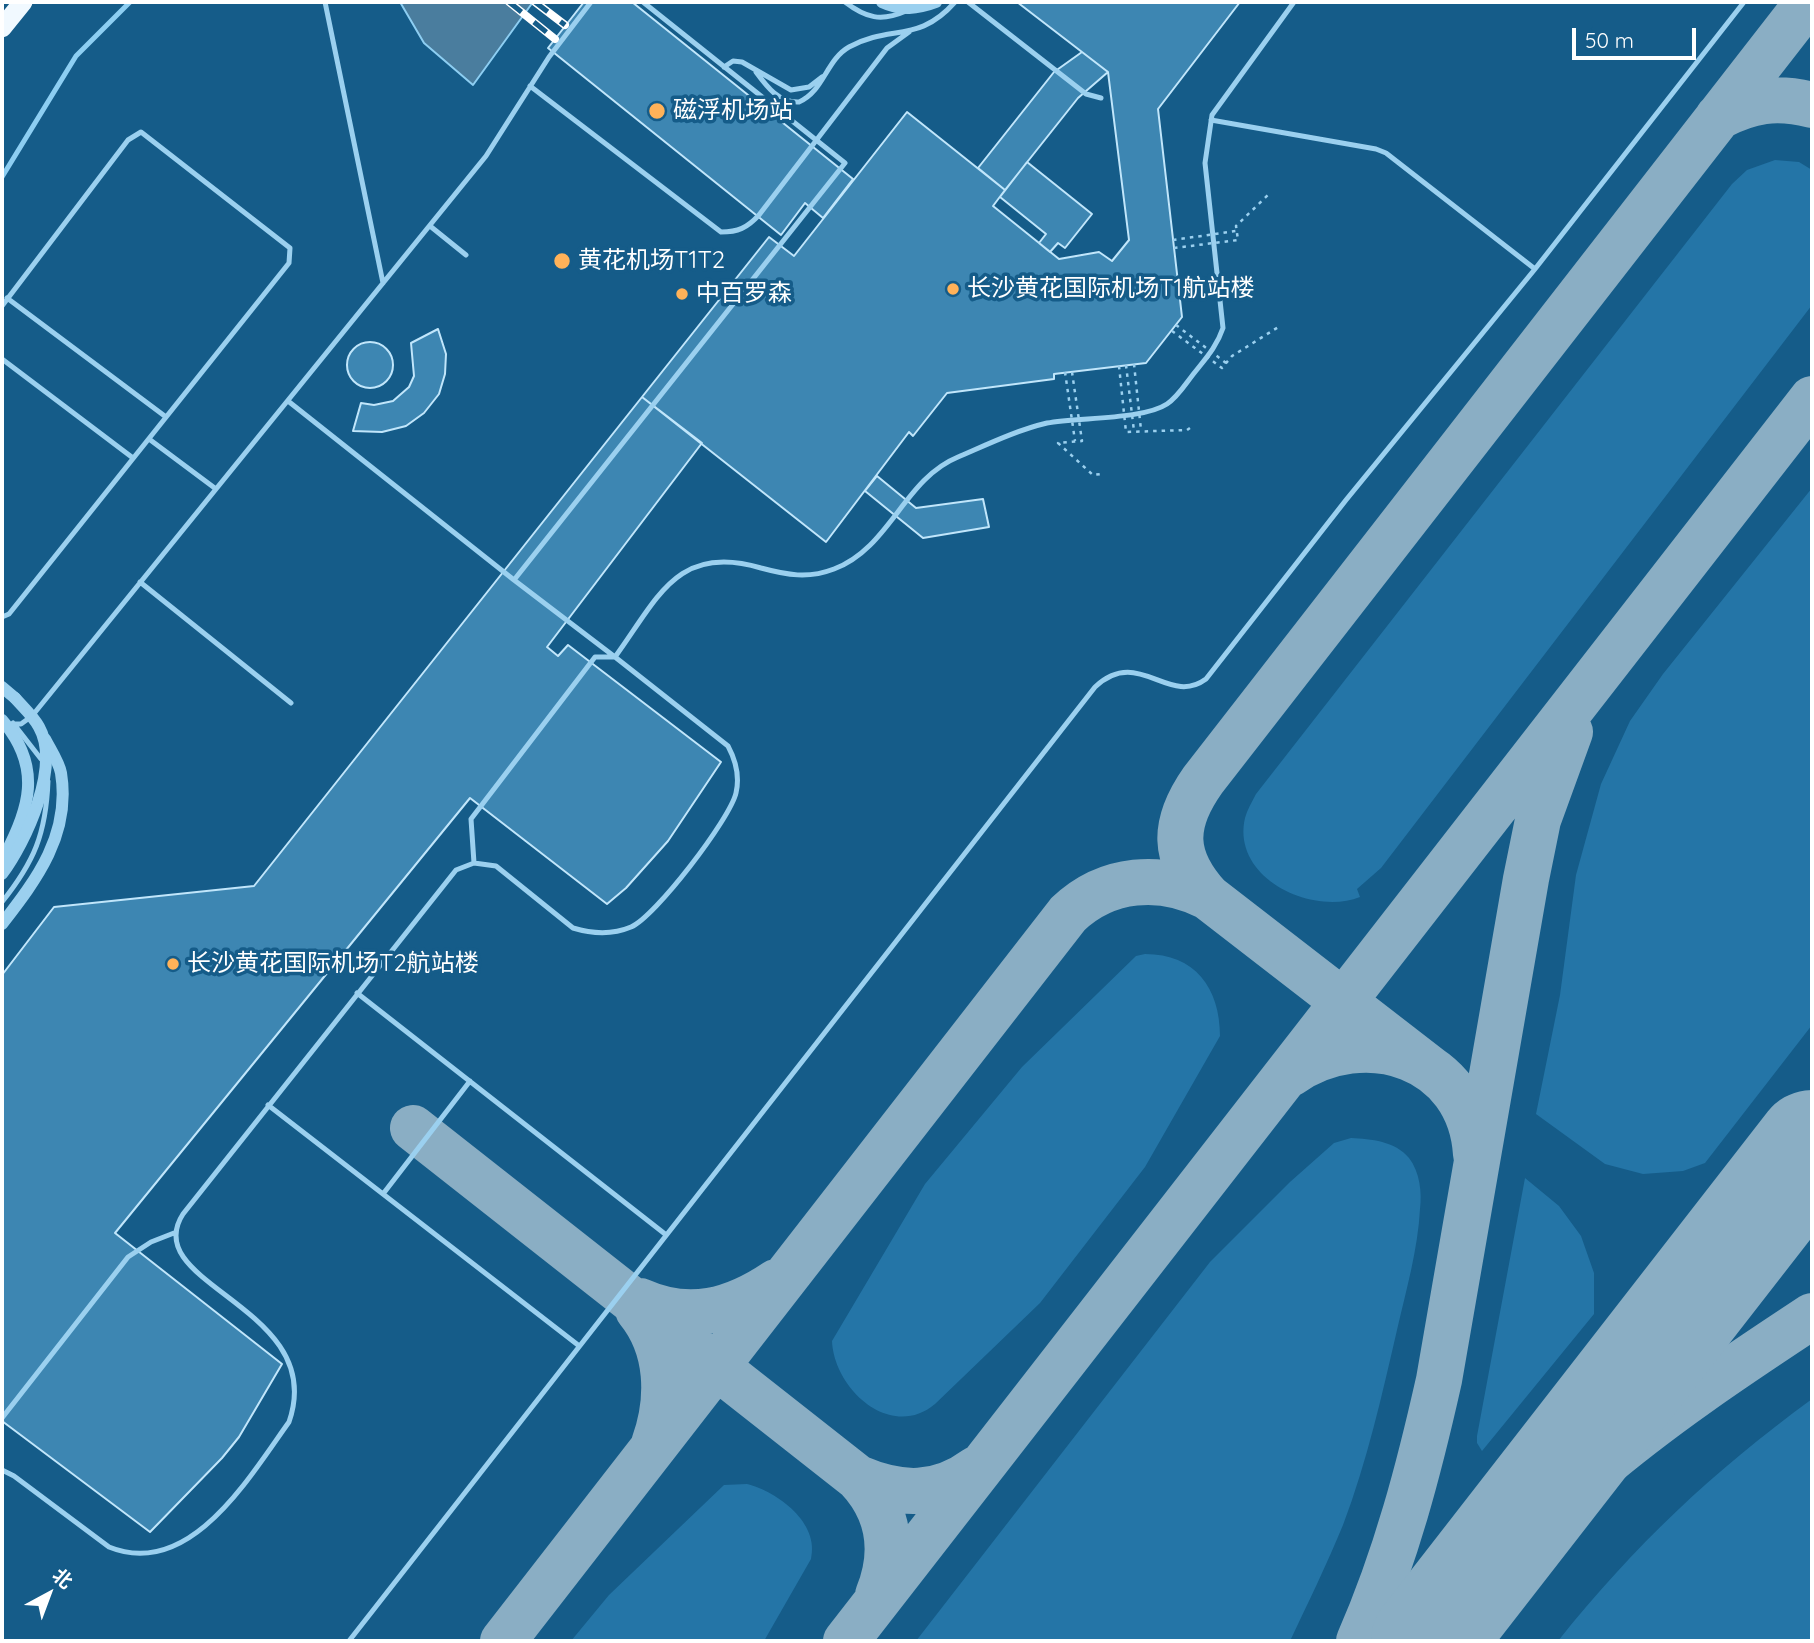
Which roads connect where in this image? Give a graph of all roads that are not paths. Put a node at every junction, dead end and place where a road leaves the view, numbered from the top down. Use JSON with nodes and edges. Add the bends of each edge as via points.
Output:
{"nodes":[{"id":1,"x":23,"y":2,"type":"edge"},
{"id":2,"x":326,"y":2,"type":"edge"},
{"id":3,"x":592,"y":2,"type":"edge"},
{"id":4,"x":643,"y":2,"type":"edge"},
{"id":5,"x":845,"y":2,"type":"edge"},
{"id":6,"x":882,"y":2,"type":"edge"},
{"id":7,"x":906,"y":2,"type":"edge"},
{"id":8,"x":927,"y":2,"type":"edge"},
{"id":9,"x":936,"y":2,"type":"edge"},
{"id":10,"x":955,"y":2,"type":"edge"},
{"id":11,"x":968,"y":2,"type":"edge"},
{"id":12,"x":1294,"y":2,"type":"edge"},
{"id":13,"x":1744,"y":2,"type":"edge"},
{"id":14,"x":2,"y":28,"type":"edge"},
{"id":15,"x":909,"y":32,"type":"junction"},
{"id":16,"x":724,"y":67,"type":"junction"},
{"id":17,"x":756,"y":72,"type":"junction"},
{"id":18,"x":825,"y":75,"type":"junction"},
{"id":19,"x":530,"y":86,"type":"junction"},
{"id":20,"x":1101,"y":98,"type":"dead end"},
{"id":21,"x":1211,"y":120,"type":"junction"},
{"id":22,"x":817,"y":141,"type":"junction"},
{"id":23,"x":430,"y":226,"type":"junction"},
{"id":24,"x":466,"y":255,"type":"dead end"},
{"id":25,"x":1535,"y":269,"type":"junction"},
{"id":26,"x":383,"y":283,"type":"junction"},
{"id":27,"x":7,"y":298,"type":"junction"},
{"id":28,"x":2,"y":306,"type":"edge"},
{"id":29,"x":2,"y":359,"type":"edge"},
{"id":30,"x":288,"y":401,"type":"junction"},
{"id":31,"x":166,"y":417,"type":"junction"},
{"id":32,"x":149,"y":439,"type":"junction"},
{"id":33,"x":133,"y":458,"type":"junction"},
{"id":34,"x":216,"y":489,"type":"junction"},
{"id":35,"x":514,"y":580,"type":"junction"},
{"id":36,"x":140,"y":582,"type":"junction"},
{"id":37,"x":2,"y":617,"type":"edge"},
{"id":38,"x":615,"y":657,"type":"junction"},
{"id":39,"x":2,"y":687,"type":"edge"},
{"id":40,"x":291,"y":703,"type":"dead end"},
{"id":41,"x":6,"y":720,"type":"edge"},
{"id":42,"x":40,"y":728,"type":"junction"},
{"id":43,"x":2,"y":860,"type":"edge"},
{"id":44,"x":474,"y":863,"type":"junction"},
{"id":45,"x":2,"y":874,"type":"edge"},
{"id":46,"x":2,"y":902,"type":"edge"},
{"id":47,"x":2,"y":924,"type":"edge"},
{"id":48,"x":357,"y":993,"type":"junction"},
{"id":49,"x":470,"y":1081,"type":"junction"},
{"id":50,"x":268,"y":1105,"type":"junction"},
{"id":51,"x":383,"y":1194,"type":"junction"},
{"id":52,"x":174,"y":1233,"type":"junction"},
{"id":53,"x":665,"y":1234,"type":"junction"},
{"id":54,"x":578,"y":1345,"type":"junction"},
{"id":55,"x":2,"y":1418,"type":"edge"},
{"id":56,"x":2,"y":1470,"type":"edge"},
{"id":57,"x":349,"y":1641,"type":"edge"}],
"edges":[{"from":1,"to":14,"type":"highway"},
{"from":2,"to":26,"type":"lane"},
{"from":3,"to":19,"type":"lane"},
{"from":4,"to":16,"type":"lane"},
{"from":5,"to":8,"type":"lane","via":[[866,16],[883,19]]},
{"from":6,"to":9,"type":"street","bridge":true,"via":[[902,8]]},
{"from":7,"to":8,"type":"lane"},
{"from":10,"to":15,"type":"lane","via":[[927,26]]},
{"from":11,"to":20,"type":"lane","via":[[1086,94]]},
{"from":12,"to":21,"type":"lane","via":[[1214,108]]},
{"from":13,"to":25,"type":"lane"},
{"from":15,"to":18,"type":"lane","via":[[862,40],[845,50]]},
{"from":15,"to":22,"type":"lane","via":[[887,48]]},
{"from":16,"to":17,"type":"lane","via":[[742,62]]},
{"from":16,"to":22,"type":"lane"},
{"from":17,"to":18,"type":"lane","via":[[791,90],[809,87]]},
{"from":17,"to":18,"type":"lane","via":[[766,86],[790,102],[809,97]]},
{"from":19,"to":22,"type":"lane","via":[[721,232],[748,227]]},
{"from":19,"to":23,"type":"lane","via":[[486,156]]},
{"from":21,"to":25,"type":"lane","via":[[1386,153]]},
{"from":21,"to":38,"type":"lane","via":[[1205,163],[1223,328],[1213,350],[1173,400],[1155,411],[1048,423],[954,458],[925,480],[870,546],[824,573],[791,575],[729,560],[701,562],[666,588]]},
{"from":22,"to":35,"type":"lane","via":[[845,163]]},
{"from":23,"to":24,"type":"lane"},
{"from":23,"to":26,"type":"lane"},
{"from":25,"to":53,"type":"lane","via":[[1206,679],[1192,687],[1175,686],[1145,673],[1118,672],[1095,687]]},
{"from":26,"to":30,"type":"lane"},
{"from":27,"to":28,"type":"lane"},
{"from":27,"to":31,"type":"lane"},
{"from":27,"to":31,"type":"lane","via":[[128,140],[141,132],[148,135],[286,243],[291,256]]},
{"from":29,"to":33,"type":"lane"},
{"from":30,"to":34,"type":"lane"},
{"from":30,"to":35,"type":"lane"},
{"from":31,"to":32,"type":"lane"},
{"from":32,"to":33,"type":"lane"},
{"from":32,"to":34,"type":"lane"},
{"from":33,"to":37,"type":"lane"},
{"from":34,"to":36,"type":"lane"},
{"from":35,"to":38,"type":"lane"},
{"from":36,"to":40,"type":"lane"},
{"from":36,"to":41,"type":"lane","via":[[32,716],[22,724]]},
{"from":38,"to":44,"type":"lane","via":[[595,657],[471,819]]},
{"from":38,"to":44,"type":"lane","via":[[728,746],[738,776],[736,793],[722,822],[647,918],[616,932],[573,928],[496,866]]},
{"from":39,"to":42,"type":"street","bridge":true},
{"from":41,"to":43,"type":"street","via":[[29,768],[28,797],[18,832]]},
{"from":41,"to":46,"type":"lane","bridge":true,"via":[[39,754],[48,776],[47,812],[38,847]]},
{"from":42,"to":45,"type":"street","bridge":true,"via":[[46,768],[38,803],[25,837]]},
{"from":42,"to":47,"type":"street","bridge":true,"via":[[61,771],[62,815],[52,852]]},
{"from":44,"to":48,"type":"lane","via":[[447,879]]},
{"from":48,"to":49,"type":"lane"},
{"from":48,"to":50,"type":"lane"},
{"from":49,"to":51,"type":"lane"},
{"from":49,"to":53,"type":"lane"},
{"from":50,"to":51,"type":"lane"},
{"from":50,"to":52,"type":"lane","via":[[183,1214]]},
{"from":51,"to":54,"type":"lane"},
{"from":52,"to":55,"type":"lane","via":[[128,1257]]},
{"from":52,"to":56,"type":"lane","via":[[187,1264],[265,1326],[283,1351],[295,1395],[289,1422],[279,1436],[208,1524],[174,1546],[147,1553],[108,1547]]},
{"from":53,"to":54,"type":"lane"},
{"from":54,"to":57,"type":"lane"}]}
